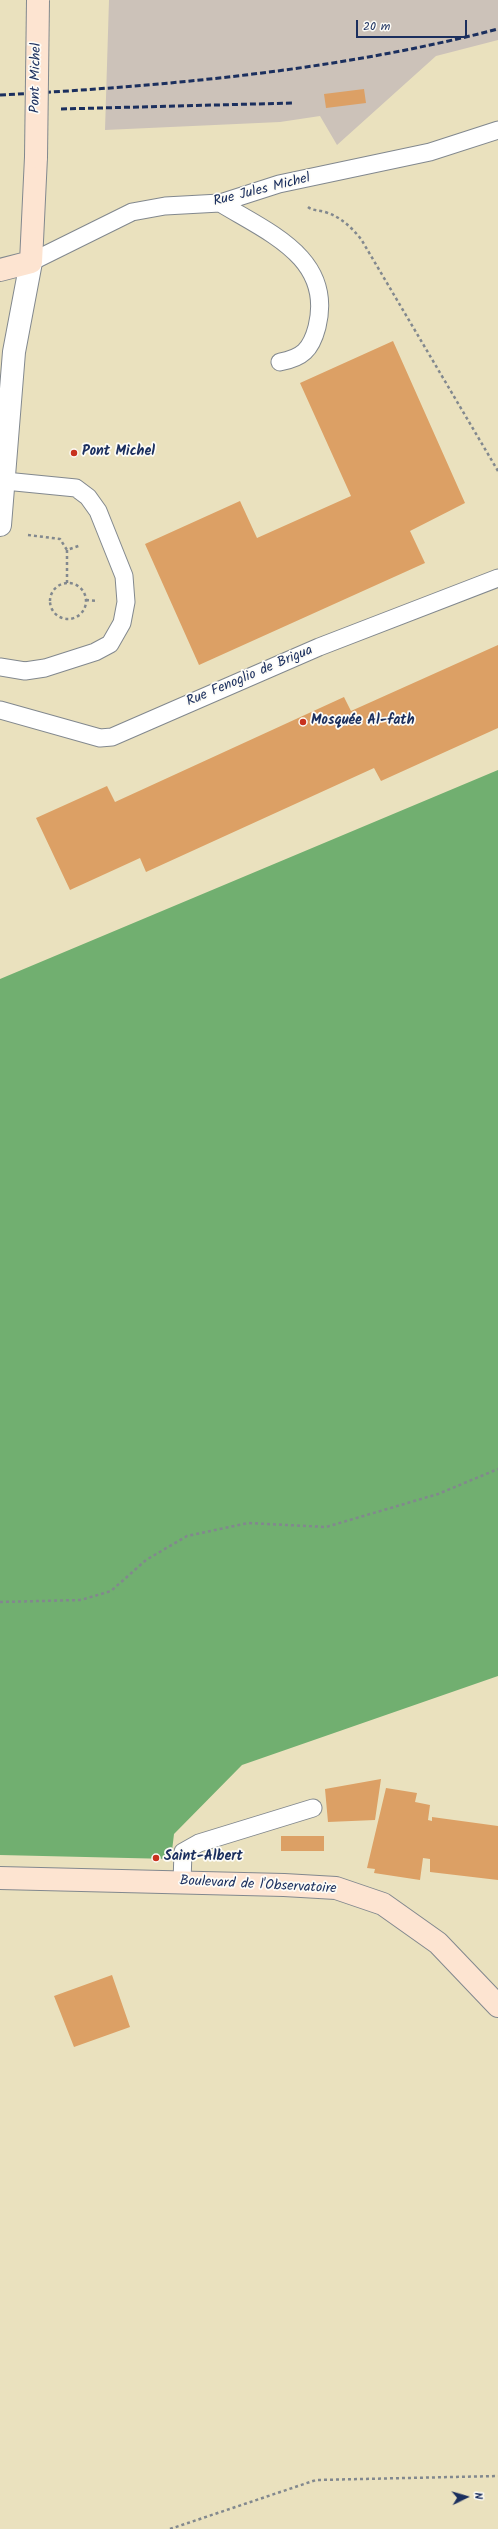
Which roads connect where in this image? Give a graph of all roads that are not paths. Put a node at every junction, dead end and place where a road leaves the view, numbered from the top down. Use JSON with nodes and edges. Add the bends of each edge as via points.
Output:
{"nodes":[{"id":1,"x":38,"y":0,"type":"edge"},
{"id":2,"x":498,"y":130,"type":"edge"},
{"id":3,"x":220,"y":204,"type":"junction"},
{"id":4,"x":31,"y":262,"type":"junction"},
{"id":5,"x":0,"y":270,"type":"edge"},
{"id":6,"x":280,"y":362,"type":"dead end"},
{"id":7,"x":5,"y":481,"type":"junction"},
{"id":8,"x":0,"y":525,"type":"edge"},
{"id":9,"x":498,"y":578,"type":"edge"},
{"id":10,"x":0,"y":667,"type":"edge"},
{"id":11,"x":0,"y":710,"type":"edge"},
{"id":12,"x":313,"y":1808,"type":"dead end"},
{"id":13,"x":0,"y":1878,"type":"edge"},
{"id":14,"x":182,"y":1882,"type":"junction"},
{"id":15,"x":498,"y":2006,"type":"edge"}],
"edges":[{"from":1,"to":4,"type":"main road","name":"Pont Michel","bridge":true,"via":[[36,157]]},
{"from":2,"to":3,"type":"lane","name":"Rue Jules Michel","via":[[430,152],[279,184]]},
{"from":3,"to":4,"type":"lane","name":"Rue Jules Michel","via":[[165,206],[132,212]]},
{"from":3,"to":6,"type":"lane","via":[[290,246],[301,256],[315,280],[319,318],[315,335],[301,356]]},
{"from":4,"to":5,"type":"main road"},
{"from":4,"to":7,"type":"street","via":[[14,352]]},
{"from":7,"to":8,"type":"street"},
{"from":7,"to":10,"type":"lane","via":[[76,488],[88,497],[98,512],[124,576],[126,602],[122,623],[110,644],[95,652],[45,668],[25,671]]},
{"from":9,"to":11,"type":"lane","name":"Rue Fenoglio de Brigua","via":[[319,647],[112,737],[100,738]]},
{"from":12,"to":14,"type":"lane","via":[[199,1843],[184,1852]]},
{"from":13,"to":14,"type":"main road","name":"Boulevard de l'Observatoire"},
{"from":14,"to":15,"type":"main road","name":"Boulevard de l'Observatoire","via":[[336,1888],[383,1904],[438,1943]]}]}
